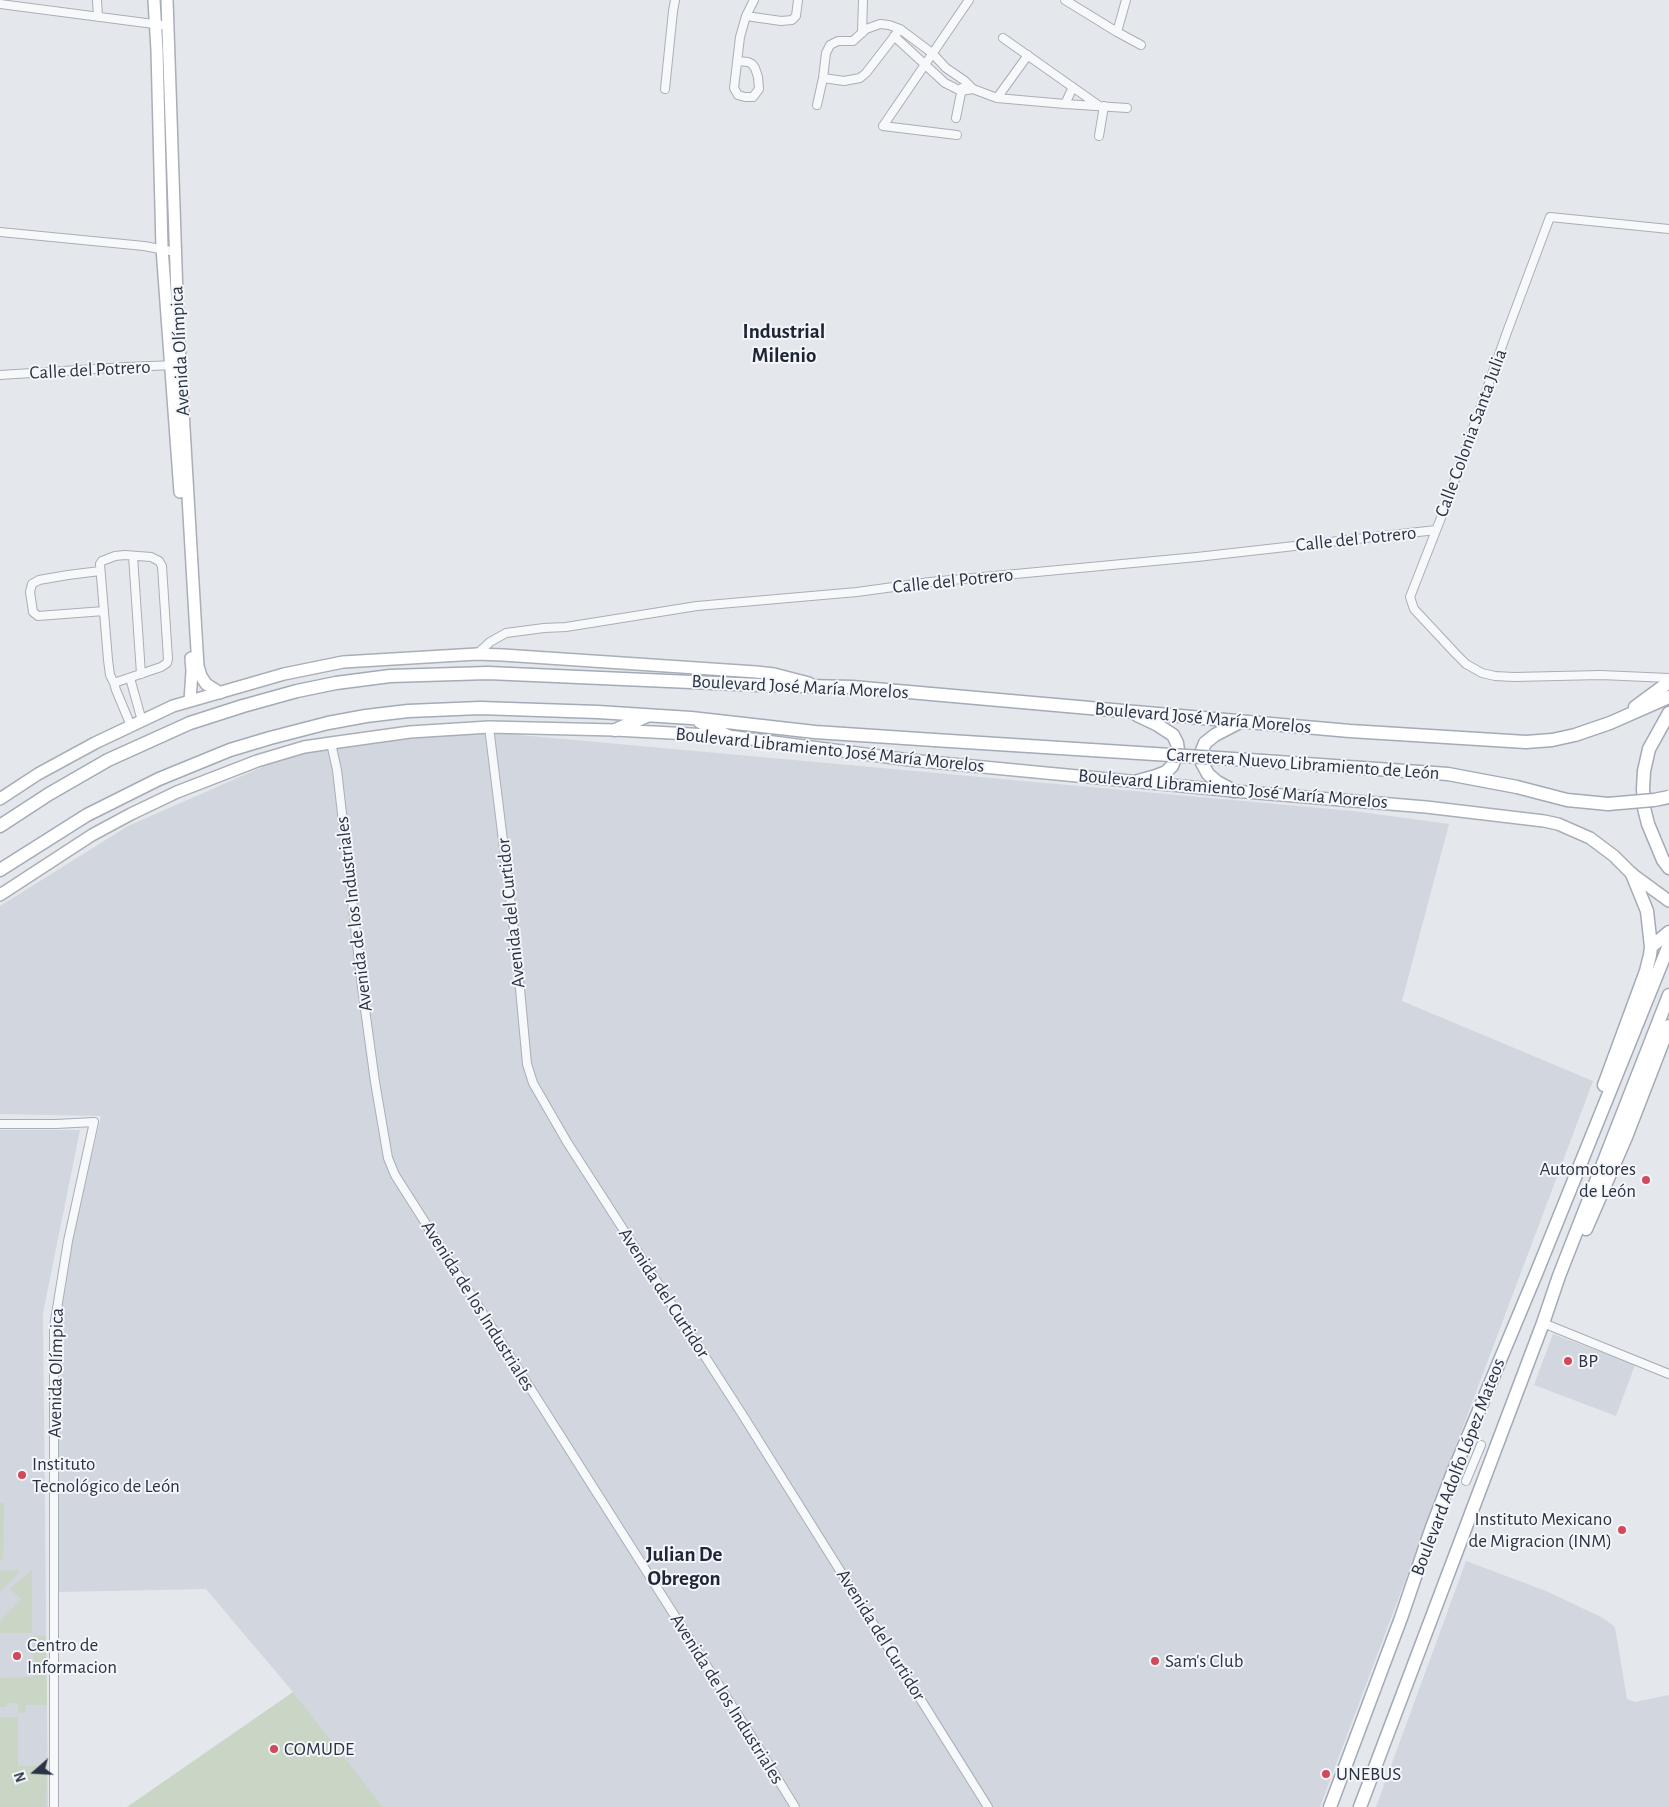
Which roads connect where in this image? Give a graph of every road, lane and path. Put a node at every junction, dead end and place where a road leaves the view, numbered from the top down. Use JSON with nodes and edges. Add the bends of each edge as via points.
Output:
{"nodes":[{"id":1,"x":40,"y":0,"type":"edge"},
{"id":2,"x":97,"y":0,"type":"edge"},
{"id":3,"x":154,"y":0,"type":"edge"},
{"id":4,"x":167,"y":0,"type":"edge"},
{"id":5,"x":675,"y":0,"type":"edge"},
{"id":6,"x":754,"y":0,"type":"edge"},
{"id":7,"x":798,"y":0,"type":"edge"},
{"id":8,"x":863,"y":0,"type":"edge"},
{"id":9,"x":969,"y":0,"type":"edge"},
{"id":10,"x":1065,"y":0,"type":"edge"},
{"id":11,"x":1126,"y":0,"type":"edge"},
{"id":12,"x":0,"y":4,"type":"edge"},
{"id":13,"x":41,"y":10,"type":"junction"},
{"id":14,"x":746,"y":16,"type":"junction"},
{"id":15,"x":98,"y":17,"type":"junction"},
{"id":16,"x":155,"y":24,"type":"junction"},
{"id":17,"x":169,"y":26,"type":"junction"},
{"id":18,"x":900,"y":28,"type":"junction"},
{"id":19,"x":1116,"y":32,"type":"junction"},
{"id":20,"x":862,"y":33,"type":"junction"},
{"id":21,"x":894,"y":36,"type":"junction"},
{"id":22,"x":1002,"y":38,"type":"dead end"},
{"id":23,"x":1141,"y":44,"type":"dead end"},
{"id":24,"x":932,"y":53,"type":"junction"},
{"id":25,"x":1028,"y":55,"type":"junction"},
{"id":26,"x":738,"y":61,"type":"junction"},
{"id":27,"x":925,"y":64,"type":"junction"},
{"id":28,"x":824,"y":78,"type":"junction"},
{"id":29,"x":966,"y":81,"type":"junction"},
{"id":30,"x":1074,"y":87,"type":"junction"},
{"id":31,"x":665,"y":89,"type":"dead end"},
{"id":32,"x":973,"y":89,"type":"junction"},
{"id":33,"x":961,"y":91,"type":"junction"},
{"id":34,"x":997,"y":98,"type":"junction"},
{"id":35,"x":1065,"y":104,"type":"junction"},
{"id":36,"x":1101,"y":105,"type":"junction"},
{"id":37,"x":818,"y":106,"type":"dead end"},
{"id":38,"x":1127,"y":108,"type":"dead end"},
{"id":39,"x":956,"y":118,"type":"dead end"},
{"id":40,"x":957,"y":135,"type":"dead end"},
{"id":41,"x":1099,"y":136,"type":"dead end"},
{"id":42,"x":1669,"y":229,"type":"edge"},
{"id":43,"x":0,"y":232,"type":"edge"},
{"id":44,"x":162,"y":248,"type":"junction"},
{"id":45,"x":176,"y":252,"type":"junction"},
{"id":46,"x":176,"y":365,"type":"junction"},
{"id":47,"x":0,"y":375,"type":"edge"},
{"id":48,"x":1436,"y":530,"type":"junction"},
{"id":49,"x":133,"y":556,"type":"junction"},
{"id":50,"x":100,"y":571,"type":"junction"},
{"id":51,"x":104,"y":612,"type":"junction"},
{"id":52,"x":477,"y":654,"type":"junction"},
{"id":53,"x":141,"y":674,"type":"junction"},
{"id":54,"x":130,"y":678,"type":"junction"},
{"id":55,"x":1669,"y":678,"type":"edge"},
{"id":56,"x":1669,"y":682,"type":"edge"},
{"id":57,"x":114,"y":683,"type":"junction"},
{"id":58,"x":820,"y":686,"type":"junction"},
{"id":59,"x":220,"y":693,"type":"junction"},
{"id":60,"x":1669,"y":697,"type":"edge"},
{"id":61,"x":190,"y":701,"type":"junction"},
{"id":62,"x":1129,"y":712,"type":"junction"},
{"id":63,"x":1669,"y":713,"type":"edge"},
{"id":64,"x":649,"y":715,"type":"junction"},
{"id":65,"x":1625,"y":715,"type":"junction"},
{"id":66,"x":691,"y":718,"type":"junction"},
{"id":67,"x":142,"y":721,"type":"junction"},
{"id":68,"x":1240,"y":722,"type":"junction"},
{"id":69,"x":131,"y":726,"type":"junction"},
{"id":70,"x":489,"y":727,"type":"junction"},
{"id":71,"x":616,"y":730,"type":"junction"},
{"id":72,"x":728,"y":736,"type":"junction"},
{"id":73,"x":934,"y":740,"type":"joint"},
{"id":74,"x":330,"y":743,"type":"junction"},
{"id":75,"x":1138,"y":781,"type":"junction"},
{"id":76,"x":1234,"y":791,"type":"junction"},
{"id":77,"x":1669,"y":797,"type":"edge"},
{"id":78,"x":0,"y":799,"type":"edge"},
{"id":79,"x":0,"y":826,"type":"edge"},
{"id":80,"x":1669,"y":868,"type":"edge"},
{"id":81,"x":0,"y":870,"type":"edge"},
{"id":82,"x":1632,"y":874,"type":"junction"},
{"id":83,"x":0,"y":895,"type":"edge"},
{"id":84,"x":1669,"y":901,"type":"edge"},
{"id":85,"x":1669,"y":932,"type":"edge"},
{"id":86,"x":1669,"y":945,"type":"edge"},
{"id":87,"x":1651,"y":947,"type":"junction"},
{"id":88,"x":1669,"y":995,"type":"edge"},
{"id":89,"x":1669,"y":1026,"type":"edge"},
{"id":90,"x":0,"y":1124,"type":"edge"},
{"id":91,"x":1536,"y":1274,"type":"junction"},
{"id":92,"x":1559,"y":1276,"type":"junction"},
{"id":93,"x":1543,"y":1323,"type":"junction"},
{"id":94,"x":1669,"y":1374,"type":"edge"},
{"id":95,"x":1480,"y":1445,"type":"dead end"},
{"id":96,"x":1466,"y":1482,"type":"dead end"},
{"id":97,"x":54,"y":1807,"type":"edge"},
{"id":98,"x":794,"y":1807,"type":"edge"},
{"id":99,"x":988,"y":1807,"type":"edge"},
{"id":100,"x":1330,"y":1807,"type":"edge"},
{"id":101,"x":1360,"y":1807,"type":"edge"}],
"edges":[{"from":1,"to":13,"type":"street"},
{"from":2,"to":15,"type":"street"},
{"from":3,"to":16,"type":"street","name":"Avenida Olímpica"},
{"from":4,"to":17,"type":"street","name":"Avenida Olímpica"},
{"from":5,"to":31,"type":"street"},
{"from":6,"to":14,"type":"street"},
{"from":7,"to":14,"type":"street","via":[[796,16],[792,20]]},
{"from":8,"to":20,"type":"street"},
{"from":9,"to":24,"type":"street"},
{"from":10,"to":19,"type":"street"},
{"from":11,"to":19,"type":"street"},
{"from":12,"to":13,"type":"street"},
{"from":13,"to":15,"type":"street"},
{"from":14,"to":26,"type":"street"},
{"from":15,"to":16,"type":"street"},
{"from":16,"to":17,"type":"street"},
{"from":16,"to":44,"type":"street","name":"Avenida Olímpica"},
{"from":17,"to":45,"type":"street","name":"Avenida Olímpica"},
{"from":18,"to":20,"type":"street","via":[[880,24]]},
{"from":18,"to":21,"type":"street"},
{"from":18,"to":24,"type":"street"},
{"from":19,"to":23,"type":"street"},
{"from":20,"to":28,"type":"street","via":[[853,41],[838,41],[830,45],[826,53]]},
{"from":21,"to":27,"type":"street"},
{"from":21,"to":28,"type":"street","via":[[860,78],[844,81]]},
{"from":22,"to":25,"type":"street"},
{"from":24,"to":27,"type":"street"},
{"from":24,"to":29,"type":"street","via":[[946,68]]},
{"from":25,"to":30,"type":"street"},
{"from":25,"to":34,"type":"street"},
{"from":26,"to":26,"type":"street","via":[[736,93],[753,97],[759,90],[755,68],[752,64]]},
{"from":27,"to":33,"type":"street","via":[[945,83]]},
{"from":27,"to":40,"type":"street","via":[[883,126]]},
{"from":28,"to":37,"type":"street"},
{"from":29,"to":32,"type":"street"},
{"from":29,"to":33,"type":"street"},
{"from":30,"to":35,"type":"street"},
{"from":30,"to":36,"type":"street"},
{"from":32,"to":33,"type":"street"},
{"from":32,"to":34,"type":"street"},
{"from":33,"to":39,"type":"street"},
{"from":34,"to":35,"type":"street"},
{"from":35,"to":36,"type":"street"},
{"from":36,"to":38,"type":"street"},
{"from":36,"to":41,"type":"street"},
{"from":42,"to":48,"type":"street","name":"Calle Colonia Santa Julia","via":[[1550,217]]},
{"from":43,"to":44,"type":"street"},
{"from":44,"to":45,"type":"street"},
{"from":44,"to":46,"type":"street","name":"Avenida Olímpica"},
{"from":45,"to":46,"type":"street","name":"Avenida Olímpica"},
{"from":46,"to":47,"type":"street","name":"Calle del Potrero"},
{"from":46,"to":59,"type":"street","name":"Avenida Olímpica","via":[[198,666],[204,680]]},
{"from":46,"to":61,"type":"street","name":"Avenida Olímpica","via":[[192,671]]},
{"from":48,"to":52,"type":"street","name":"Calle del Potrero","via":[[697,606],[506,633]]},
{"from":48,"to":55,"type":"street","name":"Calle Colonia Santa Julia","via":[[1411,592],[1411,603],[1466,664],[1495,676]]},
{"from":49,"to":50,"type":"street","via":[[108,558],[100,564]]},
{"from":49,"to":53,"type":"street"},
{"from":49,"to":53,"type":"street","via":[[151,557],[160,562],[165,598],[168,659],[164,665]]},
{"from":50,"to":51,"type":"street"},
{"from":50,"to":51,"type":"street","via":[[39,580],[32,584],[30,592],[33,612],[38,616]]},
{"from":51,"to":57,"type":"street","via":[[108,660]]},
{"from":52,"to":58,"type":"street","via":[[756,672]]},
{"from":52,"to":59,"type":"street","via":[[343,662],[284,674]]},
{"from":53,"to":54,"type":"street"},
{"from":54,"to":57,"type":"street"},
{"from":54,"to":67,"type":"street"},
{"from":56,"to":65,"type":"main road"},
{"from":57,"to":69,"type":"street"},
{"from":58,"to":62,"type":"main road","name":"Boulevard José María Morelos"},
{"from":58,"to":79,"type":"main road","name":"Boulevard José María Morelos","via":[[488,673],[390,676],[336,683],[243,706],[152,739],[100,764]]},
{"from":59,"to":61,"type":"street"},
{"from":60,"to":65,"type":"main road"},
{"from":61,"to":67,"type":"street"},
{"from":62,"to":68,"type":"main road","name":"Boulevard José María Morelos"},
{"from":62,"to":75,"type":"main road","via":[[1173,734],[1178,750],[1166,772]]},
{"from":63,"to":80,"type":"main road","via":[[1649,748],[1643,789],[1648,824]]},
{"from":64,"to":66,"type":"main road","name":"Boulevard José María Morelos"},
{"from":64,"to":71,"type":"main road"},
{"from":64,"to":81,"type":"main road","name":"Boulevard José María Morelos","via":[[480,708],[408,711],[299,730],[230,750],[159,779],[87,815]]},
{"from":65,"to":68,"type":"main road","name":"Boulevard José María Morelos","via":[[1575,735],[1526,742]]},
{"from":66,"to":72,"type":"main road"},
{"from":66,"to":73,"type":"main road","name":"Boulevard José María Morelos","via":[[815,732]]},
{"from":67,"to":69,"type":"street"},
{"from":68,"to":76,"type":"main road","via":[[1215,734],[1205,743],[1202,753],[1202,763],[1208,774]]},
{"from":69,"to":78,"type":"street","via":[[64,760]]},
{"from":70,"to":71,"type":"street","name":"Boulevard Libramiento José María Morelos"},
{"from":70,"to":74,"type":"street","name":"Boulevard Libramiento José María Morelos","via":[[410,732]]},
{"from":70,"to":99,"type":"street","name":"Avenida del Curtidor","via":[[527,1064],[533,1083],[567,1142]]},
{"from":71,"to":72,"type":"street","name":"Boulevard Libramiento José María Morelos"},
{"from":72,"to":75,"type":"street","name":"Boulevard Libramiento José María Morelos","via":[[910,760]]},
{"from":73,"to":77,"type":"main road","name":"Carretera Nuevo Libramiento de León","bridge":true,"via":[[1448,774],[1567,800],[1608,804]]},
{"from":74,"to":83,"type":"street","name":"Boulevard Libramiento José María Morelos","via":[[257,761],[178,792],[92,835]]},
{"from":74,"to":98,"type":"street","name":"Avenida de los Industriales","via":[[337,770],[375,1082],[386,1150],[395,1176]]},
{"from":75,"to":76,"type":"street","name":"Boulevard Libramiento José María Morelos"},
{"from":76,"to":82,"type":"street","name":"Boulevard Libramiento José María Morelos","via":[[1426,807],[1544,821],[1590,838]]},
{"from":82,"to":84,"type":"street","name":"Boulevard Libramiento José María Morelos"},
{"from":82,"to":87,"type":"main road","via":[[1647,911]]},
{"from":85,"to":87,"type":"main road"},
{"from":86,"to":91,"type":"main road","name":"Boulevard Adolfo López Mateos"},
{"from":87,"to":91,"type":"main road","via":[[1646,971],[1550,1225]]},
{"from":88,"to":92,"type":"main road","name":"Boulevard Adolfo López Mateos"},
{"from":89,"to":92,"type":"main road","via":[[1580,1244]]},
{"from":90,"to":97,"type":"street","name":"Avenida Olímpica","via":[[94,1122],[68,1241],[54,1327]]},
{"from":91,"to":100,"type":"main road","name":"Boulevard Adolfo López Mateos","via":[[1442,1502]]},
{"from":92,"to":93,"type":"main road","name":"Boulevard Adolfo López Mateos"},
{"from":93,"to":94,"type":"street"},
{"from":93,"to":101,"type":"main road","name":"Boulevard Adolfo López Mateos"},
{"from":95,"to":96,"type":"street"}]}
